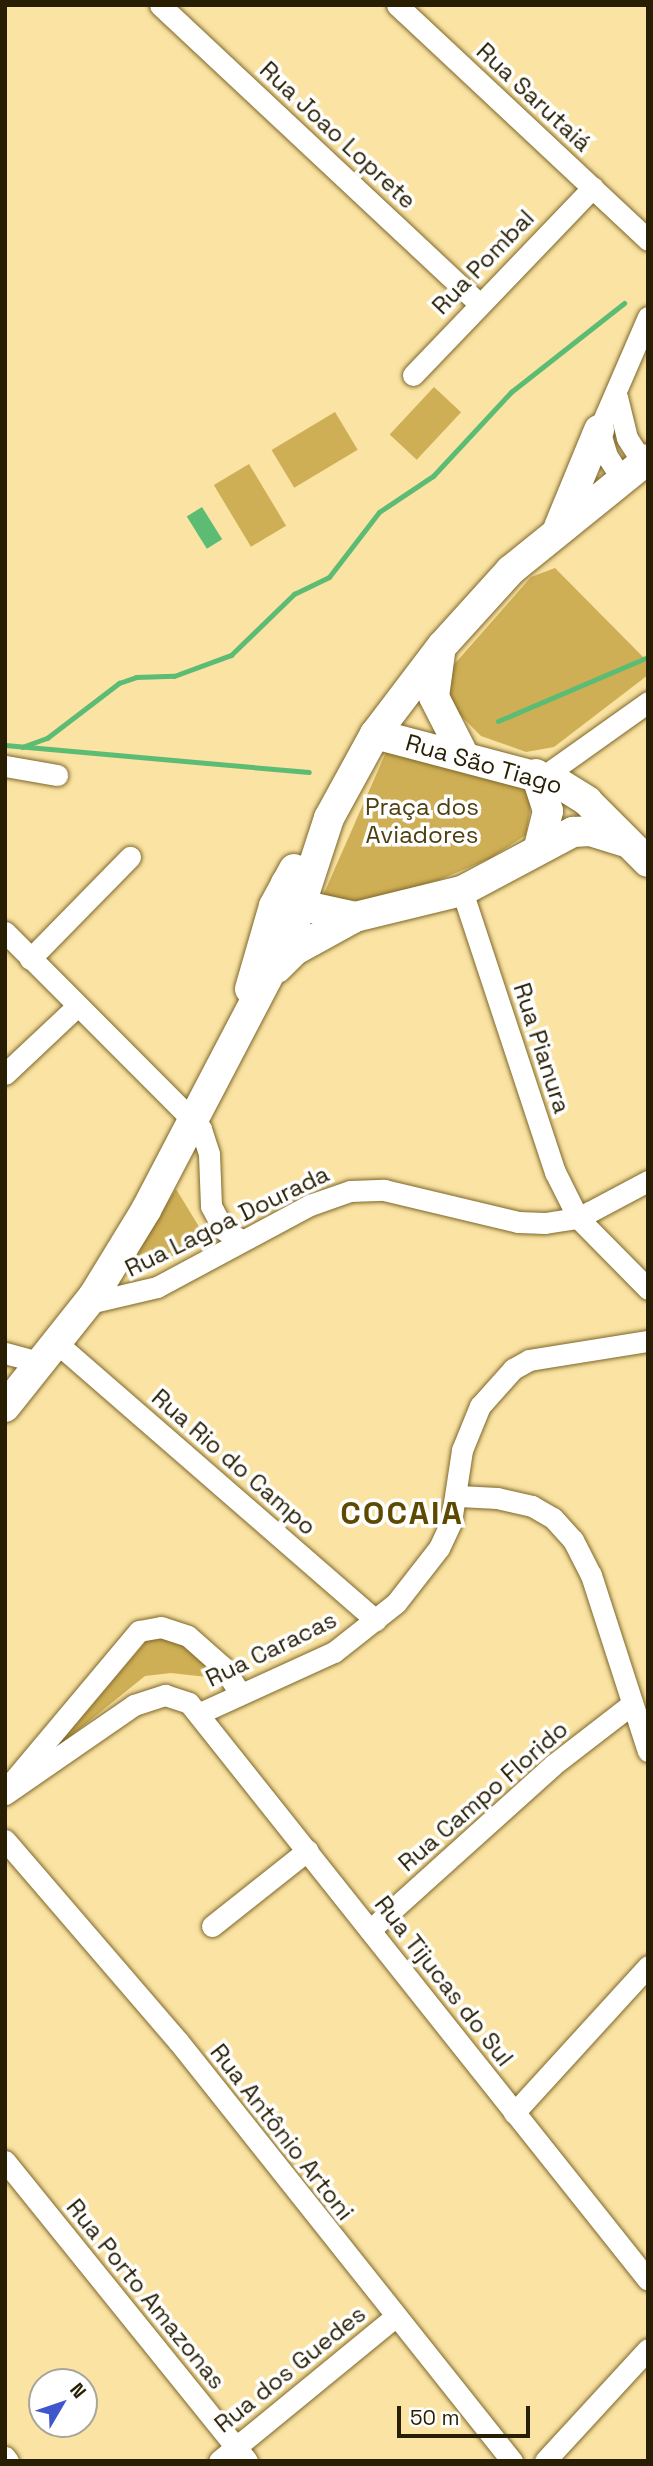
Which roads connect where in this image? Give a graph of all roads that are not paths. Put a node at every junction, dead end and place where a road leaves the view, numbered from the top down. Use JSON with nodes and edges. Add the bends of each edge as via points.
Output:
{"nodes":[{"id":1,"x":160,"y":5,"type":"edge"},
{"id":2,"x":397,"y":5,"type":"edge"},
{"id":3,"x":593,"y":187,"type":"junction"},
{"id":4,"x":644,"y":226,"type":"edge"},
{"id":5,"x":479,"y":303,"type":"junction"},
{"id":6,"x":648,"y":317,"type":"edge"},
{"id":7,"x":413,"y":375,"type":"dead end"},
{"id":8,"x":617,"y":397,"type":"junction"},
{"id":9,"x":599,"y":430,"type":"junction"},
{"id":10,"x":638,"y":467,"type":"edge"},
{"id":11,"x":559,"y":527,"type":"junction"},
{"id":12,"x":442,"y":646,"type":"junction"},
{"id":13,"x":648,"y":702,"type":"edge"},
{"id":14,"x":375,"y":734,"type":"junction"},
{"id":15,"x":463,"y":754,"type":"junction"},
{"id":16,"x":5,"y":766,"type":"edge"},
{"id":17,"x":57,"y":775,"type":"dead end"},
{"id":18,"x":540,"y":775,"type":"junction"},
{"id":19,"x":625,"y":842,"type":"junction"},
{"id":20,"x":539,"y":847,"type":"junction"},
{"id":21,"x":130,"y":857,"type":"dead end"},
{"id":22,"x":648,"y":862,"type":"edge"},
{"id":23,"x":463,"y":891,"type":"junction"},
{"id":24,"x":294,"y":892,"type":"junction"},
{"id":25,"x":355,"y":917,"type":"junction"},
{"id":26,"x":5,"y":932,"type":"edge"},
{"id":27,"x":30,"y":959,"type":"junction"},
{"id":28,"x":266,"y":978,"type":"junction"},
{"id":29,"x":76,"y":1007,"type":"junction"},
{"id":30,"x":245,"y":1013,"type":"junction"},
{"id":31,"x":5,"y":1074,"type":"edge"},
{"id":32,"x":186,"y":1134,"type":"junction"},
{"id":33,"x":648,"y":1181,"type":"edge"},
{"id":34,"x":578,"y":1218,"type":"junction"},
{"id":35,"x":241,"y":1240,"type":"junction"},
{"id":36,"x":648,"y":1289,"type":"edge"},
{"id":37,"x":89,"y":1303,"type":"junction"},
{"id":38,"x":648,"y":1341,"type":"edge"},
{"id":39,"x":5,"y":1353,"type":"edge"},
{"id":40,"x":50,"y":1353,"type":"junction"},
{"id":41,"x":5,"y":1407,"type":"edge"},
{"id":42,"x":458,"y":1496,"type":"junction"},
{"id":43,"x":376,"y":1620,"type":"junction"},
{"id":44,"x":239,"y":1692,"type":"junction"},
{"id":45,"x":632,"y":1704,"type":"junction"},
{"id":46,"x":200,"y":1713,"type":"junction"},
{"id":47,"x":648,"y":1751,"type":"edge"},
{"id":48,"x":5,"y":1793,"type":"edge"},
{"id":49,"x":5,"y":1840,"type":"edge"},
{"id":50,"x":308,"y":1850,"type":"junction"},
{"id":51,"x":212,"y":1926,"type":"dead end"},
{"id":52,"x":370,"y":1930,"type":"junction"},
{"id":53,"x":648,"y":1966,"type":"edge"},
{"id":54,"x":514,"y":2113,"type":"junction"},
{"id":55,"x":5,"y":2161,"type":"edge"},
{"id":56,"x":648,"y":2280,"type":"edge"},
{"id":57,"x":395,"y":2317,"type":"junction"},
{"id":58,"x":648,"y":2349,"type":"edge"},
{"id":59,"x":234,"y":2456,"type":"edge"},
{"id":60,"x":512,"y":2461,"type":"edge"},
{"id":61,"x":545,"y":2461,"type":"edge"}],
"edges":[{"from":1,"to":5,"type":"street","name":"Rua Joao Loprete"},
{"from":2,"to":3,"type":"street","name":"Rua Sarutaiá"},
{"from":3,"to":4,"type":"street","name":"Rua Sarutaiá"},
{"from":3,"to":5,"type":"street","name":"Rua Pombal"},
{"from":5,"to":7,"type":"street","name":"Rua Pombal"},
{"from":6,"to":8,"type":"street"},
{"from":8,"to":9,"type":"street"},
{"from":8,"to":10,"type":"street"},
{"from":9,"to":10,"type":"street","via":[[607,456]]},
{"from":9,"to":11,"type":"main road"},
{"from":10,"to":11,"type":"main road"},
{"from":11,"to":12,"type":"main road","via":[[511,570]]},
{"from":12,"to":14,"type":"main road"},
{"from":12,"to":15,"type":"main road","via":[[433,697]]},
{"from":13,"to":18,"type":"street"},
{"from":14,"to":15,"type":"main road","name":"Rua São Tiago"},
{"from":14,"to":24,"type":"main road"},
{"from":15,"to":18,"type":"main road","name":"Rua São Tiago"},
{"from":16,"to":17,"type":"street"},
{"from":18,"to":19,"type":"main road","name":"Rua São Tiago","via":[[587,801]]},
{"from":18,"to":20,"type":"main road","via":[[548,811]]},
{"from":19,"to":20,"type":"main road","via":[[590,831]]},
{"from":19,"to":22,"type":"main road","name":"Rua São Tiago"},
{"from":20,"to":23,"type":"main road"},
{"from":21,"to":27,"type":"street"},
{"from":23,"to":25,"type":"main road"},
{"from":23,"to":34,"type":"street","name":"Rua Pianura","via":[[555,1172]]},
{"from":24,"to":25,"type":"main road","via":[[328,915]]},
{"from":24,"to":28,"type":"main road"},
{"from":24,"to":30,"type":"main road","via":[[256,955]]},
{"from":25,"to":28,"type":"main road","via":[[295,950]]},
{"from":26,"to":27,"type":"street"},
{"from":27,"to":29,"type":"street"},
{"from":28,"to":30,"type":"main road"},
{"from":29,"to":31,"type":"street"},
{"from":29,"to":32,"type":"street"},
{"from":30,"to":32,"type":"main road"},
{"from":32,"to":35,"type":"street","via":[[209,1168],[216,1218]]},
{"from":32,"to":37,"type":"main road"},
{"from":33,"to":34,"type":"street"},
{"from":34,"to":35,"type":"street","name":"Rua Lagoa Dourada","via":[[518,1222],[384,1190],[350,1191],[310,1205]]},
{"from":34,"to":36,"type":"street"},
{"from":35,"to":37,"type":"street","name":"Rua Lagoa Dourada","via":[[157,1287]]},
{"from":37,"to":40,"type":"main road"},
{"from":38,"to":42,"type":"street","name":"Rua Caracas","via":[[529,1360],[513,1369],[480,1406],[468,1429]]},
{"from":39,"to":40,"type":"street"},
{"from":40,"to":41,"type":"main road"},
{"from":40,"to":43,"type":"street","name":"Rua Rio do Campo"},
{"from":42,"to":43,"type":"street","name":"Rua Caracas","via":[[439,1548]]},
{"from":42,"to":45,"type":"street","via":[[498,1497],[532,1506],[553,1518],[573,1540],[591,1575]]},
{"from":43,"to":44,"type":"street","name":"Rua Caracas","via":[[334,1652]]},
{"from":44,"to":46,"type":"street","name":"Rua Caracas"},
{"from":44,"to":48,"type":"street","via":[[223,1667],[188,1636],[161,1627],[139,1631]]},
{"from":45,"to":47,"type":"street"},
{"from":45,"to":52,"type":"street","name":"Rua Campo Florido","via":[[553,1766]]},
{"from":46,"to":48,"type":"street","via":[[165,1695],[143,1702]]},
{"from":46,"to":50,"type":"street","name":"Rua Tijucas do Sul"},
{"from":49,"to":57,"type":"street","name":"Rua Antônio Artoni","via":[[178,2041]]},
{"from":50,"to":51,"type":"street"},
{"from":50,"to":52,"type":"street","name":"Rua Tijucas do Sul"},
{"from":52,"to":54,"type":"street","name":"Rua Tijucas do Sul"},
{"from":53,"to":54,"type":"street"},
{"from":54,"to":56,"type":"street","name":"Rua Tijucas do Sul"},
{"from":55,"to":59,"type":"street","name":"Rua Porto Amazonas"},
{"from":57,"to":59,"type":"street","name":"Rua dos Guedes"},
{"from":57,"to":60,"type":"street","name":"Rua Antônio Artoni"},
{"from":58,"to":61,"type":"street"}]}
